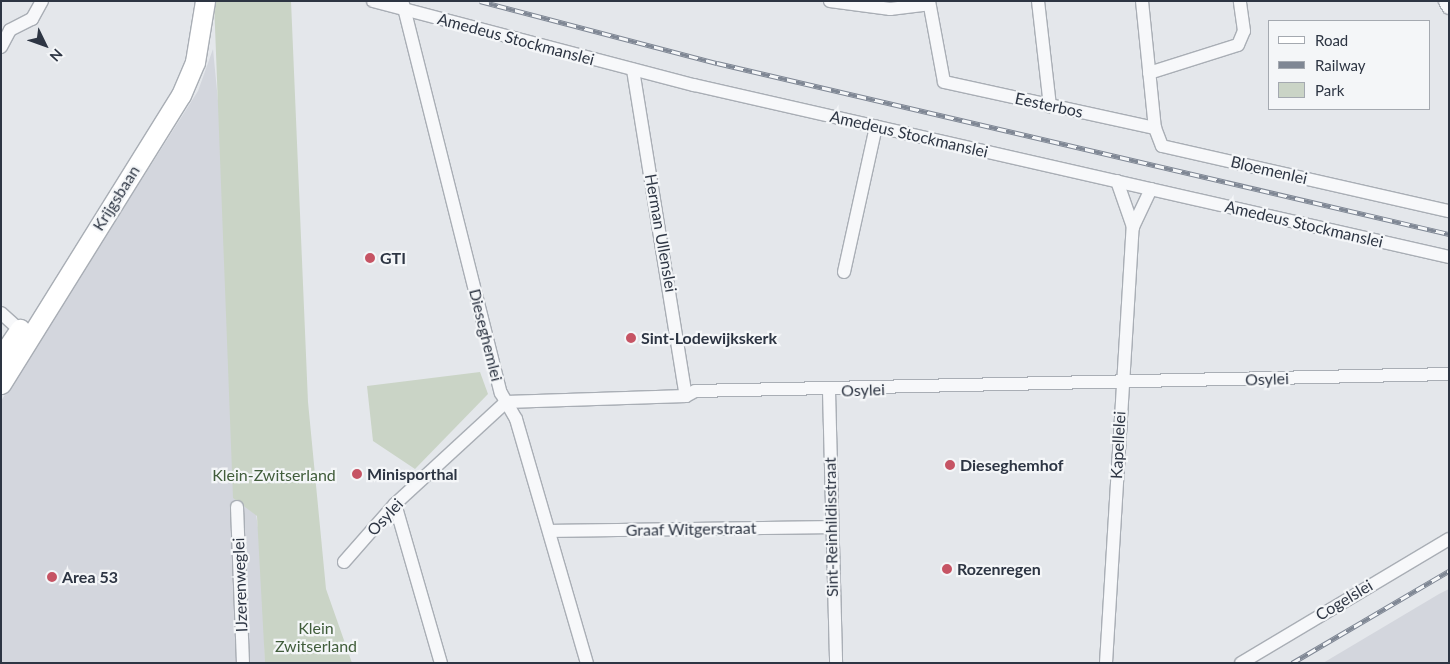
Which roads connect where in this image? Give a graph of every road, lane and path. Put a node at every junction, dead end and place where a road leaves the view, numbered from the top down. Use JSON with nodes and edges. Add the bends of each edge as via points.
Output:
{"nodes":[{"id":1,"x":42,"y":1,"type":"edge"},
{"id":2,"x":196,"y":1,"type":"edge"},
{"id":3,"x":205,"y":1,"type":"edge"},
{"id":4,"x":373,"y":1,"type":"edge"},
{"id":5,"x":830,"y":1,"type":"edge"},
{"id":6,"x":1038,"y":1,"type":"edge"},
{"id":7,"x":1142,"y":1,"type":"edge"},
{"id":8,"x":1240,"y":1,"type":"edge"},
{"id":9,"x":1446,"y":1,"type":"edge"},
{"id":10,"x":929,"y":3,"type":"edge"},
{"id":11,"x":403,"y":5,"type":"edge"},
{"id":12,"x":1449,"y":6,"type":"edge"},
{"id":13,"x":1,"y":47,"type":"edge"},
{"id":14,"x":633,"y":70,"type":"junction"},
{"id":15,"x":1149,"y":73,"type":"junction"},
{"id":16,"x":1050,"y":106,"type":"junction"},
{"id":17,"x":876,"y":126,"type":"junction"},
{"id":18,"x":1155,"y":128,"type":"junction"},
{"id":19,"x":1117,"y":181,"type":"junction"},
{"id":20,"x":1151,"y":190,"type":"junction"},
{"id":21,"x":1449,"y":211,"type":"edge"},
{"id":22,"x":1133,"y":227,"type":"junction"},
{"id":23,"x":1449,"y":257,"type":"edge"},
{"id":24,"x":844,"y":272,"type":"dead end"},
{"id":25,"x":1,"y":313,"type":"edge"},
{"id":26,"x":24,"y":334,"type":"junction"},
{"id":27,"x":1,"y":358,"type":"edge"},
{"id":28,"x":1449,"y":374,"type":"edge"},
{"id":29,"x":1122,"y":382,"type":"junction"},
{"id":30,"x":1,"y":384,"type":"edge"},
{"id":31,"x":830,"y":391,"type":"junction"},
{"id":32,"x":686,"y":396,"type":"junction"},
{"id":33,"x":506,"y":402,"type":"junction"},
{"id":34,"x":395,"y":504,"type":"junction"},
{"id":35,"x":237,"y":507,"type":"dead end"},
{"id":36,"x":830,"y":527,"type":"junction"},
{"id":37,"x":551,"y":532,"type":"junction"},
{"id":38,"x":1449,"y":539,"type":"edge"},
{"id":39,"x":344,"y":562,"type":"dead end"},
{"id":40,"x":243,"y":663,"type":"edge"},
{"id":41,"x":441,"y":663,"type":"edge"},
{"id":42,"x":587,"y":663,"type":"edge"},
{"id":43,"x":836,"y":663,"type":"edge"},
{"id":44,"x":1106,"y":663,"type":"edge"},
{"id":45,"x":1241,"y":663,"type":"edge"}],
"edges":[{"from":1,"to":13,"type":"street","via":[[32,18],[10,30]]},
{"from":2,"to":26,"type":"main road","name":"Krijgsbaan","via":[[191,42],[174,89]]},
{"from":3,"to":26,"type":"main road","name":"Krijgsbaan","via":[[199,49],[180,95]]},
{"from":4,"to":11,"type":"street","name":"Amedeus Stockmanslei"},
{"from":5,"to":10,"type":"street","via":[[890,10]]},
{"from":6,"to":16,"type":"street"},
{"from":7,"to":15,"type":"street","name":"Bloemenlei"},
{"from":8,"to":15,"type":"street","via":[[1244,32],[1238,45]]},
{"from":9,"to":12,"type":"street"},
{"from":10,"to":16,"type":"street","name":"Eesterbos","via":[[944,82]]},
{"from":11,"to":14,"type":"street","name":"Amedeus Stockmanslei"},
{"from":11,"to":33,"type":"street","name":"Dieseghemlei"},
{"from":14,"to":17,"type":"street","name":"Amedeus Stockmanslei"},
{"from":14,"to":32,"type":"street","name":"Herman Ullenslei"},
{"from":15,"to":18,"type":"street","name":"Bloemenlei"},
{"from":16,"to":18,"type":"street","name":"Eesterbos"},
{"from":17,"to":19,"type":"street","name":"Amedeus Stockmanslei"},
{"from":17,"to":24,"type":"street"},
{"from":18,"to":21,"type":"street","name":"Bloemenlei","via":[[1158,141],[1165,147]]},
{"from":19,"to":20,"type":"street","name":"Amedeus Stockmanslei"},
{"from":19,"to":22,"type":"street","name":"Kapellelei"},
{"from":20,"to":22,"type":"street","name":"Kapellelei"},
{"from":20,"to":23,"type":"street","name":"Amedeus Stockmanslei"},
{"from":22,"to":29,"type":"street","name":"Kapellelei"},
{"from":25,"to":26,"type":"street"},
{"from":26,"to":27,"type":"main road","name":"Krijgsbaan"},
{"from":26,"to":30,"type":"main road","name":"Krijgsbaan"},
{"from":28,"to":29,"type":"street","name":"Osylei"},
{"from":29,"to":31,"type":"street","name":"Osylei"},
{"from":29,"to":44,"type":"street","name":"Kapellelei"},
{"from":31,"to":32,"type":"street","name":"Osylei","via":[[695,391]]},
{"from":31,"to":36,"type":"street","name":"Sint-Reinhildisstraat"},
{"from":32,"to":33,"type":"street","name":"Osylei"},
{"from":33,"to":34,"type":"street","name":"Osylei"},
{"from":33,"to":37,"type":"street","name":"Dieseghemlei","via":[[516,419]]},
{"from":34,"to":39,"type":"street","name":"Osylei"},
{"from":34,"to":41,"type":"street"},
{"from":35,"to":40,"type":"street","name":"IJzerenweglei"},
{"from":36,"to":37,"type":"street","name":"Graaf Witgerstraat"},
{"from":36,"to":43,"type":"street","name":"Sint-Reinhildisstraat"},
{"from":37,"to":42,"type":"street","name":"Dieseghemlei"},
{"from":38,"to":45,"type":"street","name":"Cogelslei"}]}
